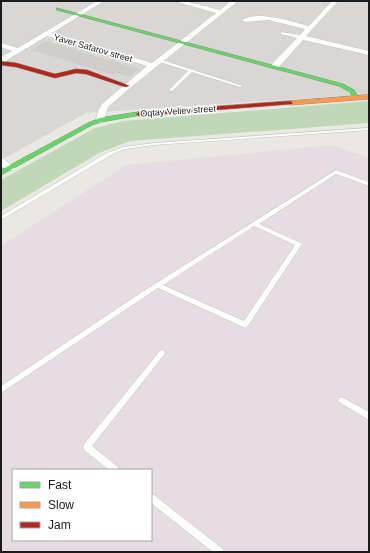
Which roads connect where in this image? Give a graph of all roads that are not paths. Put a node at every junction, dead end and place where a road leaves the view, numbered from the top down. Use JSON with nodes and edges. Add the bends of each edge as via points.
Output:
{"nodes":[{"id":1,"x":101,"y":1,"type":"edge"},
{"id":2,"x":177,"y":1,"type":"edge"},
{"id":3,"x":335,"y":1,"type":"edge"},
{"id":4,"x":232,"y":2,"type":"edge"},
{"id":5,"x":59,"y":10,"type":"dead end"},
{"id":6,"x":222,"y":12,"type":"junction"},
{"id":7,"x":80,"y":14,"type":"junction"},
{"id":8,"x":245,"y":20,"type":"dead end"},
{"id":9,"x":310,"y":28,"type":"junction"},
{"id":10,"x":283,"y":33,"type":"dead end"},
{"id":11,"x":46,"y":34,"type":"junction"},
{"id":12,"x":301,"y":38,"type":"junction"},
{"id":13,"x":184,"y":42,"type":"junction"},
{"id":14,"x":1,"y":45,"type":"edge"},
{"id":15,"x":17,"y":50,"type":"junction"},
{"id":16,"x":369,"y":54,"type":"edge"},
{"id":17,"x":2,"y":61,"type":"edge"},
{"id":18,"x":161,"y":61,"type":"junction"},
{"id":19,"x":154,"y":66,"type":"junction"},
{"id":20,"x":275,"y":66,"type":"junction"},
{"id":21,"x":191,"y":70,"type":"junction"},
{"id":22,"x":127,"y":86,"type":"junction"},
{"id":23,"x":241,"y":86,"type":"dead end"},
{"id":24,"x":171,"y":90,"type":"dead end"},
{"id":25,"x":369,"y":97,"type":"edge"},
{"id":26,"x":356,"y":98,"type":"junction"},
{"id":27,"x":100,"y":120,"type":"junction"},
{"id":28,"x":369,"y":129,"type":"edge"},
{"id":29,"x":1,"y":162,"type":"edge"},
{"id":30,"x":5,"y":170,"type":"edge"},
{"id":31,"x":369,"y":184,"type":"edge"},
{"id":32,"x":1,"y":218,"type":"edge"},
{"id":33,"x":254,"y":224,"type":"junction"},
{"id":34,"x":158,"y":286,"type":"junction"},
{"id":35,"x":162,"y":353,"type":"dead end"},
{"id":36,"x":1,"y":390,"type":"edge"},
{"id":37,"x":342,"y":400,"type":"dead end"},
{"id":38,"x":369,"y":416,"type":"edge"},
{"id":39,"x":114,"y":469,"type":"edge"},
{"id":40,"x":152,"y":499,"type":"edge"},
{"id":41,"x":220,"y":552,"type":"edge"}],
"edges":[{"from":1,"to":7,"type":"street","name":"Yaver Safarov street"},
{"from":2,"to":6,"type":"street"},
{"from":3,"to":9,"type":"street"},
{"from":4,"to":6,"type":"street","name":"Yaver Safarov street"},
{"from":5,"to":7,"type":"street"},
{"from":6,"to":13,"type":"street","name":"Yaver Safarov street"},
{"from":7,"to":11,"type":"street","name":"Yaver Safarov street"},
{"from":7,"to":13,"type":"street"},
{"from":8,"to":9,"type":"street","via":[[268,18]]},
{"from":9,"to":12,"type":"street"},
{"from":10,"to":12,"type":"street"},
{"from":11,"to":15,"type":"street"},
{"from":11,"to":19,"type":"street","name":"Yaver Safarov street"},
{"from":12,"to":16,"type":"street"},
{"from":12,"to":20,"type":"street"},
{"from":13,"to":18,"type":"street","name":"Yaver Safarov street"},
{"from":13,"to":20,"type":"street"},
{"from":14,"to":15,"type":"street"},
{"from":15,"to":17,"type":"street"},
{"from":17,"to":22,"type":"street","via":[[55,76],[76,71],[87,72]]},
{"from":18,"to":19,"type":"street","name":"Yaver Safarov street"},
{"from":18,"to":21,"type":"lane"},
{"from":19,"to":22,"type":"street","name":"Yaver Safarov street"},
{"from":20,"to":26,"type":"street","via":[[341,84],[352,91]]},
{"from":21,"to":23,"type":"lane"},
{"from":21,"to":24,"type":"lane"},
{"from":22,"to":27,"type":"street","name":"Yaver Safarov street","via":[[105,106]]},
{"from":25,"to":26,"type":"street","name":"Oqtay Veliev street"},
{"from":26,"to":27,"type":"street","name":"Oqtay Veliev street","via":[[138,114]]},
{"from":27,"to":30,"type":"street","name":"Oqtay Veliev street"},
{"from":28,"to":32,"type":"lane","via":[[124,148],[97,160]]},
{"from":29,"to":30,"type":"street"},
{"from":31,"to":33,"type":"lane","via":[[336,172]]},
{"from":33,"to":34,"type":"lane"},
{"from":33,"to":34,"type":"lane","via":[[299,244],[245,325]]},
{"from":34,"to":36,"type":"lane"},
{"from":35,"to":39,"type":"lane","via":[[87,447]]},
{"from":37,"to":38,"type":"lane"},
{"from":40,"to":41,"type":"lane"}]}
